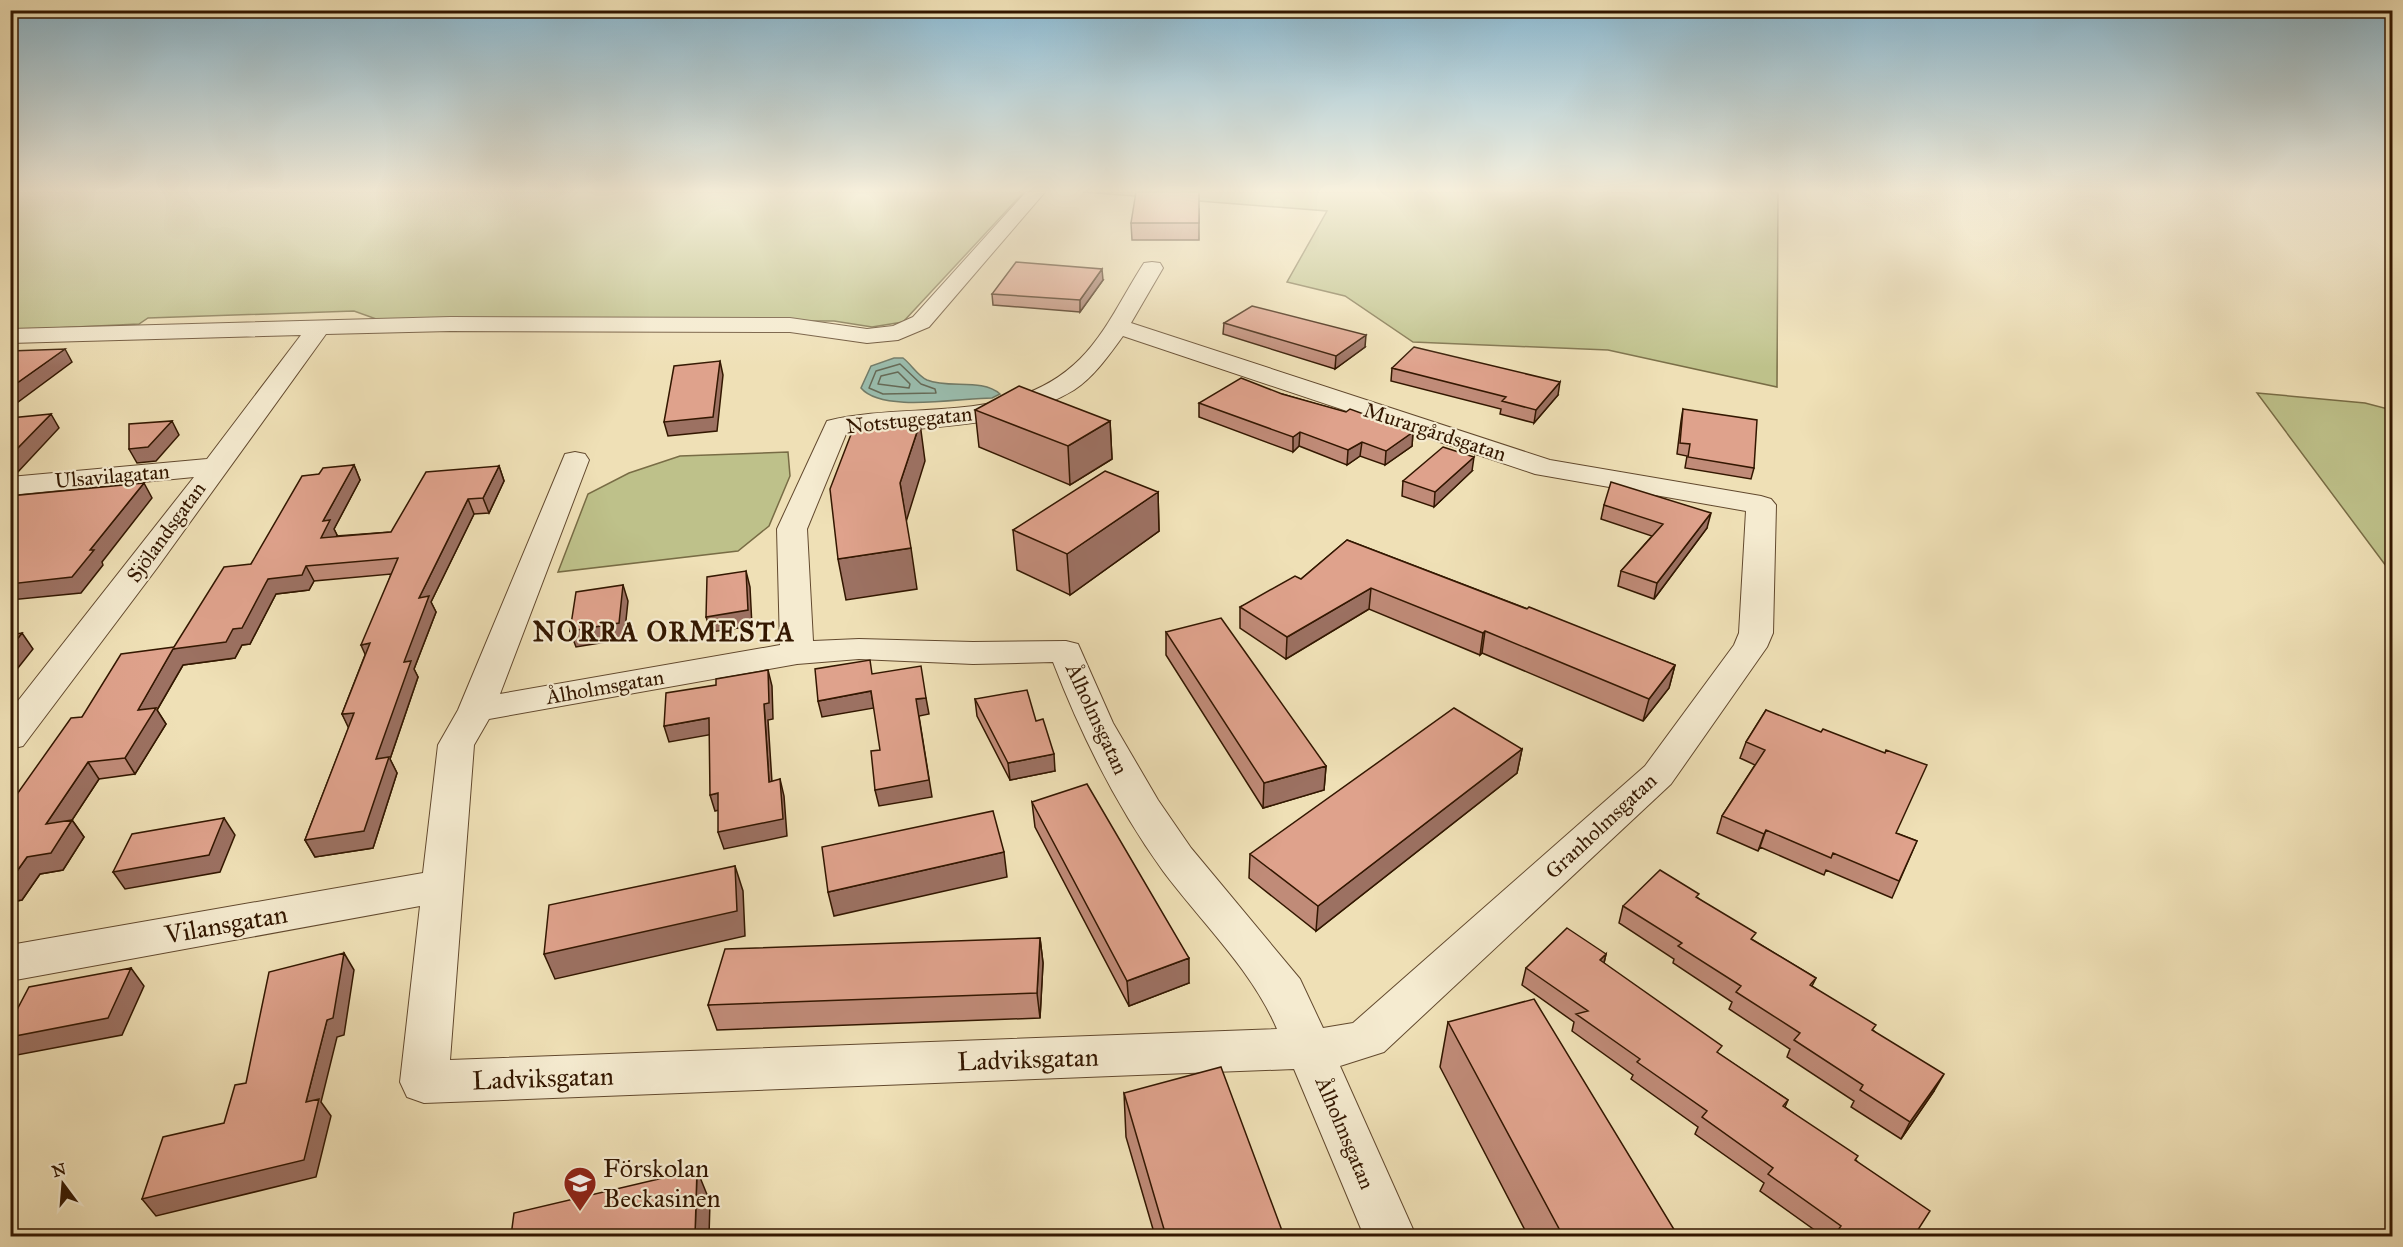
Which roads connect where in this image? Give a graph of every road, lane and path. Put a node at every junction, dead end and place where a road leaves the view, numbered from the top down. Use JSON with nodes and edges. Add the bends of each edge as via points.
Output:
{"nodes":[{"id":1,"x":985,"y":250,"type":"edge"},
{"id":2,"x":1152,"y":268,"type":"dead end"},
{"id":3,"x":320,"y":326,"type":"junction"},
{"id":4,"x":1117,"y":326,"type":"junction"},
{"id":5,"x":10,"y":336,"type":"edge"},
{"id":6,"x":575,"y":460,"type":"dead end"},
{"id":7,"x":213,"y":467,"type":"junction"},
{"id":8,"x":10,"y":486,"type":"edge"},
{"id":9,"x":1761,"y":505,"type":"joint"},
{"id":10,"x":797,"y":653,"type":"junction"},
{"id":11,"x":476,"y":710,"type":"junction"},
{"id":12,"x":10,"y":737,"type":"edge"},
{"id":13,"x":442,"y":886,"type":"junction"},
{"id":14,"x":10,"y":963,"type":"edge"},
{"id":15,"x":1309,"y":1048,"type":"junction"},
{"id":16,"x":1390,"y":1236,"type":"edge"}],
"edges":[{"from":1,"to":3,"type":"street","via":[[921,322],[898,333],[867,336],[816,326],[768,324]]},
{"from":2,"to":4,"type":"street","name":"Notstugegatan"},
{"from":3,"to":5,"type":"street"},
{"from":3,"to":7,"type":"street","name":"Sjölandsgatan"},
{"from":4,"to":9,"type":"street","name":"Murargårdsgatan","via":[[1545,468]]},
{"from":4,"to":10,"type":"street","name":"Notstugegatan","via":[[1083,370],[1064,385],[1034,399],[962,416],[836,427],[792,529]]},
{"from":6,"to":11,"type":"street","name":"Ladviksgatan"},
{"from":7,"to":8,"type":"street","name":"Ulsavilagatan"},
{"from":7,"to":12,"type":"street","name":"Sjölandsgatan"},
{"from":9,"to":15,"type":"street","name":"Granholmsgatan","via":[[1756,633],[1750,648],[1658,775],[1368,1038],[1338,1047]]},
{"from":10,"to":11,"type":"street","name":"Ålholmsgatan"},
{"from":10,"to":15,"type":"street","name":"Ålholmsgatan","via":[[859,649],[1066,651],[1095,723],[1144,810],[1218,912],[1277,981]]},
{"from":11,"to":13,"type":"street","name":"Ladviksgatan","via":[[456,745]]},
{"from":13,"to":14,"type":"street","name":"Vilansgatan"},
{"from":13,"to":15,"type":"street","name":"Ladviksgatan","via":[[424,1082]]},
{"from":15,"to":16,"type":"street","name":"Ålholmsgatan"}]}
